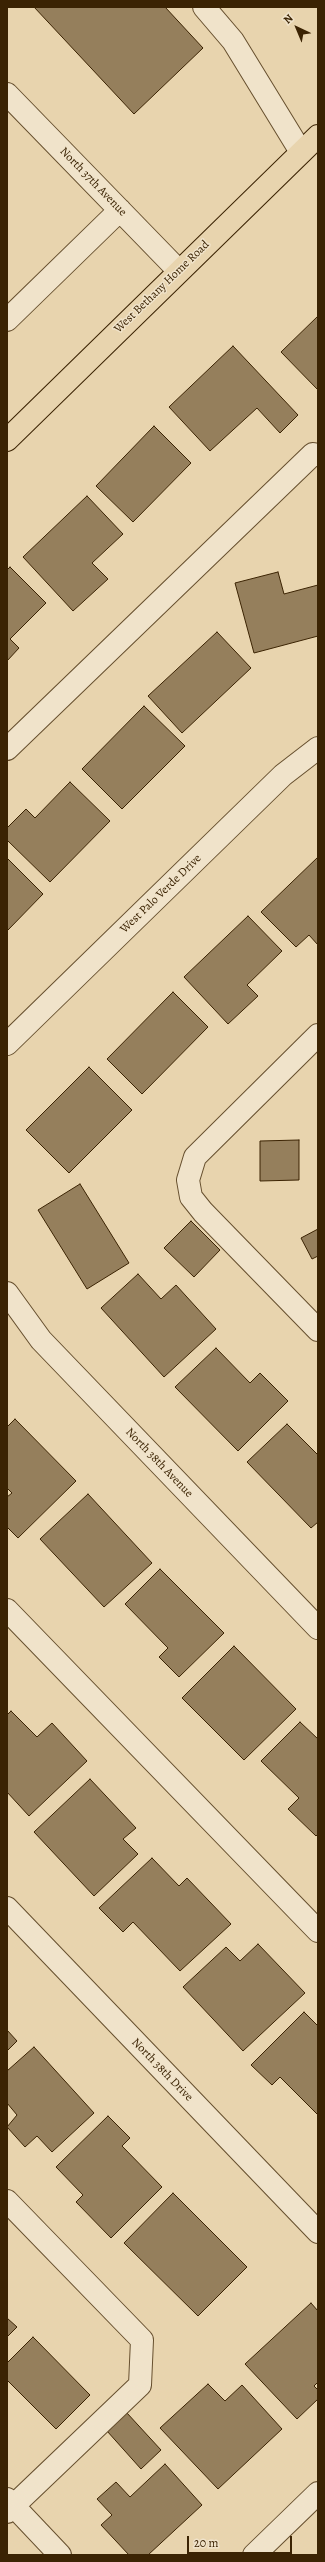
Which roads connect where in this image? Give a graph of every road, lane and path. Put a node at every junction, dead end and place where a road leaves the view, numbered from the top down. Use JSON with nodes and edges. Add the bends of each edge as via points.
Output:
{"nodes":[{"id":1,"x":204,"y":7,"type":"edge"},
{"id":2,"x":7,"y":94,"type":"edge"},
{"id":3,"x":318,"y":136,"type":"edge"},
{"id":4,"x":301,"y":152,"type":"junction"},
{"id":5,"x":120,"y":210,"type":"junction"},
{"id":6,"x":178,"y":270,"type":"junction"},
{"id":7,"x":7,"y":320,"type":"edge"},
{"id":8,"x":7,"y":440,"type":"edge"},
{"id":9,"x":318,"y":455,"type":"edge"},
{"id":10,"x":318,"y":748,"type":"edge"},
{"id":11,"x":7,"y":749,"type":"edge"},
{"id":12,"x":318,"y":1035,"type":"edge"},
{"id":13,"x":7,"y":1044,"type":"edge"},
{"id":14,"x":7,"y":1293,"type":"edge"},
{"id":15,"x":318,"y":1330,"type":"edge"},
{"id":16,"x":7,"y":1610,"type":"edge"},
{"id":17,"x":318,"y":1628,"type":"edge"},
{"id":18,"x":7,"y":1908,"type":"edge"},
{"id":19,"x":318,"y":1931,"type":"edge"},
{"id":20,"x":7,"y":2201,"type":"edge"},
{"id":21,"x":318,"y":2232,"type":"edge"},
{"id":22,"x":318,"y":2493,"type":"edge"},
{"id":23,"x":9,"y":2506,"type":"edge"},
{"id":24,"x":60,"y":2555,"type":"edge"},
{"id":25,"x":254,"y":2555,"type":"edge"}],
"edges":[{"from":1,"to":4,"type":"street","via":[[233,41]]},
{"from":2,"to":5,"type":"street","name":"North 37th Avenue"},
{"from":3,"to":4,"type":"main road","name":"West Bethany Home Road"},
{"from":4,"to":6,"type":"main road","name":"West Bethany Home Road"},
{"from":5,"to":6,"type":"street","name":"North 37th Avenue"},
{"from":5,"to":7,"type":"street"},
{"from":6,"to":8,"type":"main road","name":"West Bethany Home Road"},
{"from":9,"to":11,"type":"street","via":[[313,454]]},
{"from":10,"to":13,"type":"street","name":"West Palo Verde Drive","via":[[283,774]]},
{"from":12,"to":15,"type":"street","via":[[195,1157],[188,1180],[191,1197],[203,1212]]},
{"from":14,"to":17,"type":"street","name":"North 38th Avenue","via":[[41,1340]]},
{"from":16,"to":19,"type":"street"},
{"from":18,"to":21,"type":"street","name":"North 38th Drive"},
{"from":20,"to":23,"type":"street","via":[[142,2340],[140,2385]]},
{"from":22,"to":25,"type":"street"},
{"from":23,"to":24,"type":"street"}]}
